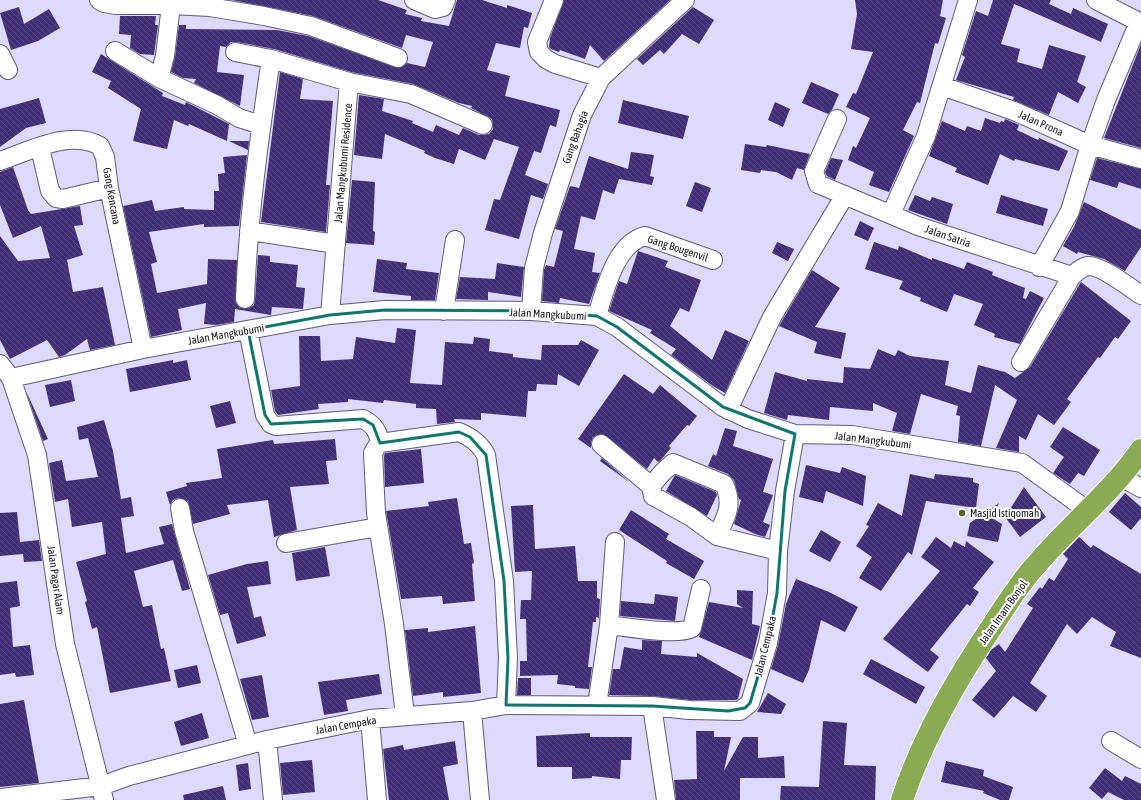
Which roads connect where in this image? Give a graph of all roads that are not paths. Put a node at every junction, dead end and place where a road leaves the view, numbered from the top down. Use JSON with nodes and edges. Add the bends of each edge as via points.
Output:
{"nodes":[{"id":1,"x":99,"y":0,"type":"edge"},
{"id":2,"x":414,"y":0,"type":"edge"},
{"id":3,"x":446,"y":0,"type":"edge"},
{"id":4,"x":554,"y":0,"type":"edge"},
{"id":5,"x":685,"y":0,"type":"edge"},
{"id":6,"x":968,"y":0,"type":"edge"},
{"id":7,"x":1096,"y":0,"type":"edge"},
{"id":8,"x":171,"y":5,"type":"junction"},
{"id":9,"x":1140,"y":23,"type":"edge"},
{"id":10,"x":115,"y":52,"type":"dead end"},
{"id":11,"x":235,"y":52,"type":"dead end"},
{"id":12,"x":0,"y":54,"type":"edge"},
{"id":13,"x":398,"y":58,"type":"dead end"},
{"id":14,"x":272,"y":59,"type":"junction"},
{"id":15,"x":8,"y":70,"type":"dead end"},
{"id":16,"x":159,"y":78,"type":"junction"},
{"id":17,"x":601,"y":78,"type":"junction"},
{"id":18,"x":349,"y":82,"type":"junction"},
{"id":19,"x":942,"y":86,"type":"junction"},
{"id":20,"x":837,"y":119,"type":"dead end"},
{"id":21,"x":261,"y":125,"type":"junction"},
{"id":22,"x":483,"y":125,"type":"dead end"},
{"id":23,"x":1090,"y":145,"type":"junction"},
{"id":24,"x":40,"y":148,"type":"junction"},
{"id":25,"x":1141,"y":159,"type":"edge"},
{"id":26,"x":0,"y":161,"type":"edge"},
{"id":27,"x":109,"y":188,"type":"junction"},
{"id":28,"x":845,"y":195,"type":"junction"},
{"id":29,"x":891,"y":214,"type":"junction"},
{"id":30,"x":250,"y":231,"type":"junction"},
{"id":31,"x":455,"y":240,"type":"dead end"},
{"id":32,"x":336,"y":244,"type":"junction"},
{"id":33,"x":713,"y":260,"type":"dead end"},
{"id":34,"x":1039,"y":267,"type":"junction"},
{"id":35,"x":1072,"y":276,"type":"junction"},
{"id":36,"x":1141,"y":295,"type":"edge"},
{"id":37,"x":245,"y":299,"type":"dead end"},
{"id":38,"x":444,"y":311,"type":"junction"},
{"id":39,"x":531,"y":311,"type":"junction"},
{"id":40,"x":330,"y":315,"type":"junction"},
{"id":41,"x":597,"y":316,"type":"junction"},
{"id":42,"x":248,"y":330,"type":"junction"},
{"id":43,"x":143,"y":348,"type":"junction"},
{"id":44,"x":1021,"y":362,"type":"dead end"},
{"id":45,"x":4,"y":370,"type":"edge"},
{"id":46,"x":728,"y":410,"type":"junction"},
{"id":47,"x":795,"y":434,"type":"junction"},
{"id":48,"x":380,"y":443,"type":"junction"},
{"id":49,"x":601,"y":444,"type":"dead end"},
{"id":50,"x":1141,"y":450,"type":"edge"},
{"id":51,"x":1119,"y":476,"type":"junction"},
{"id":52,"x":651,"y":486,"type":"junction"},
{"id":53,"x":1141,"y":488,"type":"edge"},
{"id":54,"x":180,"y":508,"type":"dead end"},
{"id":55,"x":1087,"y":510,"type":"junction"},
{"id":56,"x":378,"y":527,"type":"junction"},
{"id":57,"x":716,"y":536,"type":"junction"},
{"id":58,"x":615,"y":542,"type":"dead end"},
{"id":59,"x":286,"y":543,"type":"dead end"},
{"id":60,"x":778,"y":551,"type":"junction"},
{"id":61,"x":701,"y":589,"type":"dead end"},
{"id":62,"x":609,"y":625,"type":"junction"},
{"id":63,"x":506,"y":705,"type":"junction"},
{"id":64,"x":597,"y":705,"type":"junction"},
{"id":65,"x":652,"y":706,"type":"junction"},
{"id":66,"x":472,"y":711,"type":"junction"},
{"id":67,"x":405,"y":716,"type":"junction"},
{"id":68,"x":370,"y":719,"type":"junction"},
{"id":69,"x":267,"y":740,"type":"junction"},
{"id":70,"x":1111,"y":741,"type":"dead end"},
{"id":71,"x":248,"y":745,"type":"junction"},
{"id":72,"x":1141,"y":759,"type":"edge"},
{"id":73,"x":102,"y":793,"type":"edge"},
{"id":74,"x":0,"y":798,"type":"edge"},
{"id":75,"x":273,"y":800,"type":"edge"},
{"id":76,"x":377,"y":800,"type":"edge"},
{"id":77,"x":480,"y":800,"type":"edge"},
{"id":78,"x":666,"y":800,"type":"edge"},
{"id":79,"x":902,"y":800,"type":"edge"}],
"edges":[{"from":1,"to":8,"type":"street","via":[[116,5]]},
{"from":2,"to":3,"type":"street","via":[[435,9],[443,7]]},
{"from":4,"to":17,"type":"street","via":[[537,42],[539,52],[555,64]]},
{"from":5,"to":17,"type":"street","name":"Gang Bahagia"},
{"from":6,"to":19,"type":"street"},
{"from":7,"to":9,"type":"street"},
{"from":8,"to":13,"type":"street","via":[[210,7],[312,26]]},
{"from":8,"to":16,"type":"street","via":[[165,56]]},
{"from":9,"to":23,"type":"street","via":[[1106,100]]},
{"from":10,"to":16,"type":"street"},
{"from":11,"to":14,"type":"street"},
{"from":12,"to":15,"type":"street"},
{"from":14,"to":18,"type":"street"},
{"from":14,"to":21,"type":"street"},
{"from":16,"to":21,"type":"street","via":[[239,118]]},
{"from":17,"to":39,"type":"street","name":"Gang Bahagia","via":[[582,114],[543,233],[534,268]]},
{"from":18,"to":22,"type":"street","via":[[411,94]]},
{"from":18,"to":32,"type":"street","name":"Jalan Mangkubumi Residence"},
{"from":19,"to":23,"type":"street","name":"Jalan Prona","via":[[1014,111]]},
{"from":19,"to":29,"type":"street","via":[[926,136]]},
{"from":20,"to":28,"type":"street","name":"Jalan Satria","via":[[814,175],[818,184]]},
{"from":21,"to":30,"type":"street"},
{"from":23,"to":25,"type":"street","name":"Jalan Prona"},
{"from":23,"to":34,"type":"street","via":[[1070,211]]},
{"from":24,"to":26,"type":"street","name":"Gang Kencana"},
{"from":24,"to":27,"type":"street","name":"Gang Kencana","via":[[62,140],[83,140],[100,146],[105,158]]},
{"from":24,"to":27,"type":"street","via":[[50,191],[56,198],[63,200]]},
{"from":27,"to":43,"type":"street","name":"Gang Kencana"},
{"from":28,"to":29,"type":"street","name":"Jalan Satria"},
{"from":28,"to":46,"type":"street","via":[[772,317]]},
{"from":29,"to":34,"type":"street","name":"Jalan Satria","via":[[918,226]]},
{"from":30,"to":32,"type":"street"},
{"from":30,"to":37,"type":"street"},
{"from":31,"to":38,"type":"street"},
{"from":32,"to":40,"type":"street","name":"Jalan Mangkubumi Residence"},
{"from":33,"to":41,"type":"street","name":"Gang Bougenvil","via":[[645,236],[635,239],[627,247],[611,274]]},
{"from":34,"to":35,"type":"street","name":"Jalan Satria"},
{"from":35,"to":36,"type":"street","via":[[1087,266],[1096,266]]},
{"from":35,"to":44,"type":"street"},
{"from":38,"to":39,"type":"street","name":"Jalan Mangkubumi"},
{"from":38,"to":40,"type":"street","name":"Jalan Mangkubumi","via":[[385,310]]},
{"from":39,"to":41,"type":"street","name":"Jalan Mangkubumi"},
{"from":40,"to":42,"type":"street","name":"Jalan Mangkubumi"},
{"from":41,"to":46,"type":"street","name":"Jalan Mangkubumi","via":[[617,327]]},
{"from":42,"to":43,"type":"street","name":"Jalan Mangkubumi"},
{"from":42,"to":48,"type":"street","via":[[265,415],[271,424],[276,426],[363,419],[373,425],[379,434]]},
{"from":43,"to":45,"type":"street","name":"Jalan Mangkubumi"},
{"from":45,"to":73,"type":"street","name":"Jalan Pagar Alam","via":[[37,455],[65,644]]},
{"from":46,"to":47,"type":"street","name":"Jalan Mangkubumi"},
{"from":47,"to":55,"type":"street","name":"Jalan Mangkubumi","via":[[852,435],[1022,463]]},
{"from":47,"to":60,"type":"street","name":"Jalan Cempaka"},
{"from":48,"to":56,"type":"street","via":[[373,453]]},
{"from":48,"to":63,"type":"street","via":[[459,432],[483,448],[504,581],[508,658]]},
{"from":49,"to":52,"type":"street"},
{"from":50,"to":51,"type":"highway","name":"Jalan Imam Bonjol"},
{"from":51,"to":53,"type":"street"},
{"from":51,"to":55,"type":"highway","name":"Jalan Imam Bonjol"},
{"from":52,"to":57,"type":"street","via":[[653,496],[691,517]]},
{"from":52,"to":57,"type":"street","via":[[662,472],[676,462],[724,484],[730,501],[728,512]]},
{"from":54,"to":71,"type":"street","via":[[184,531]]},
{"from":55,"to":79,"type":"highway","name":"Jalan Imam Bonjol","via":[[1036,565],[964,668],[935,720]]},
{"from":56,"to":59,"type":"street"},
{"from":56,"to":67,"type":"street","via":[[394,624]]},
{"from":57,"to":60,"type":"street"},
{"from":58,"to":62,"type":"street"},
{"from":60,"to":65,"type":"street","name":"Jalan Cempaka","via":[[777,593],[768,643],[750,703],[740,711]]},
{"from":61,"to":62,"type":"street","via":[[690,629],[678,631]]},
{"from":62,"to":64,"type":"street"},
{"from":63,"to":64,"type":"street","name":"Jalan Cempaka"},
{"from":63,"to":66,"type":"street","name":"Jalan Cempaka"},
{"from":64,"to":65,"type":"street","name":"Jalan Cempaka"},
{"from":65,"to":78,"type":"street"},
{"from":66,"to":67,"type":"street","name":"Jalan Cempaka"},
{"from":66,"to":77,"type":"street"},
{"from":67,"to":68,"type":"street","name":"Jalan Cempaka"},
{"from":68,"to":69,"type":"street","name":"Jalan Cempaka"},
{"from":68,"to":76,"type":"street"},
{"from":69,"to":71,"type":"street","name":"Jalan Cempaka"},
{"from":69,"to":75,"type":"street"},
{"from":70,"to":72,"type":"street"},
{"from":71,"to":73,"type":"street","name":"Jalan Cempaka","via":[[128,776]]},
{"from":73,"to":74,"type":"street","name":"Jalan Cempaka"}]}
